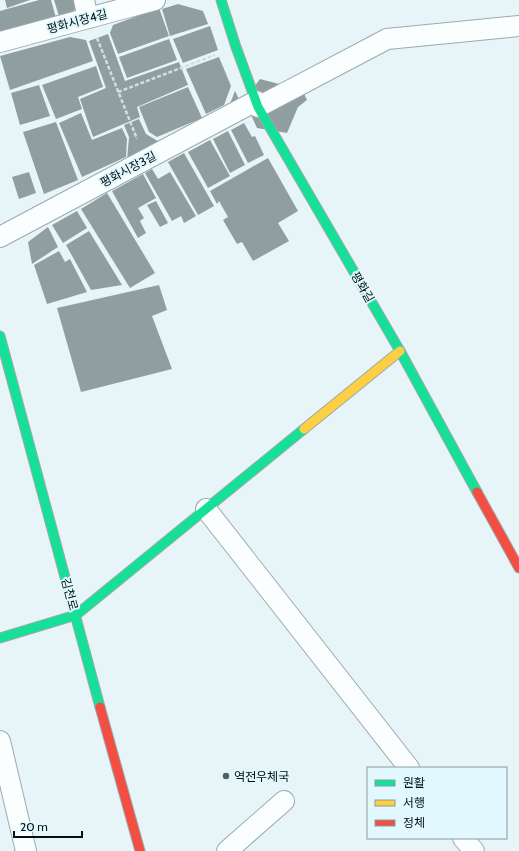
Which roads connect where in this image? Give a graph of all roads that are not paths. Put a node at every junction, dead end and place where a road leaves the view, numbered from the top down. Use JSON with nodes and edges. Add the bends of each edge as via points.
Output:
{"nodes":[{"id":1,"x":155,"y":0,"type":"edge"},
{"id":2,"x":221,"y":0,"type":"edge"},
{"id":3,"x":86,"y":9,"type":"edge"},
{"id":4,"x":519,"y":26,"type":"edge"},
{"id":5,"x":0,"y":42,"type":"edge"},
{"id":6,"x":257,"y":104,"type":"junction"},
{"id":7,"x":0,"y":237,"type":"edge"},
{"id":8,"x":0,"y":336,"type":"edge"},
{"id":9,"x":400,"y":351,"type":"junction"},
{"id":10,"x":206,"y":509,"type":"junction"},
{"id":11,"x":519,"y":568,"type":"edge"},
{"id":12,"x":76,"y":615,"type":"junction"},
{"id":13,"x":0,"y":638,"type":"edge"},
{"id":14,"x":0,"y":741,"type":"edge"},
{"id":15,"x":408,"y":767,"type":"edge"},
{"id":16,"x":284,"y":801,"type":"dead end"},
{"id":17,"x":464,"y":839,"type":"edge"},
{"id":18,"x":26,"y":851,"type":"edge"},
{"id":19,"x":140,"y":851,"type":"edge"},
{"id":20,"x":227,"y":851,"type":"edge"},
{"id":21,"x":474,"y":851,"type":"edge"}],
"edges":[{"from":1,"to":3,"type":"street","name":"평화시장4길"},
{"from":2,"to":6,"type":"street","name":"평화길"},
{"from":3,"to":5,"type":"street","name":"평화시장4길"},
{"from":4,"to":6,"type":"street","name":"평화시장3길","via":[[387,39]]},
{"from":6,"to":7,"type":"street","name":"평화시장3길"},
{"from":6,"to":9,"type":"street","name":"평화길"},
{"from":8,"to":12,"type":"street","name":"김천로"},
{"from":9,"to":10,"type":"street"},
{"from":9,"to":11,"type":"street","name":"평화길"},
{"from":10,"to":12,"type":"street"},
{"from":10,"to":15,"type":"street"},
{"from":12,"to":13,"type":"street"},
{"from":12,"to":19,"type":"street","name":"김천로"},
{"from":14,"to":18,"type":"street"},
{"from":16,"to":20,"type":"street"},
{"from":17,"to":21,"type":"street"}]}
